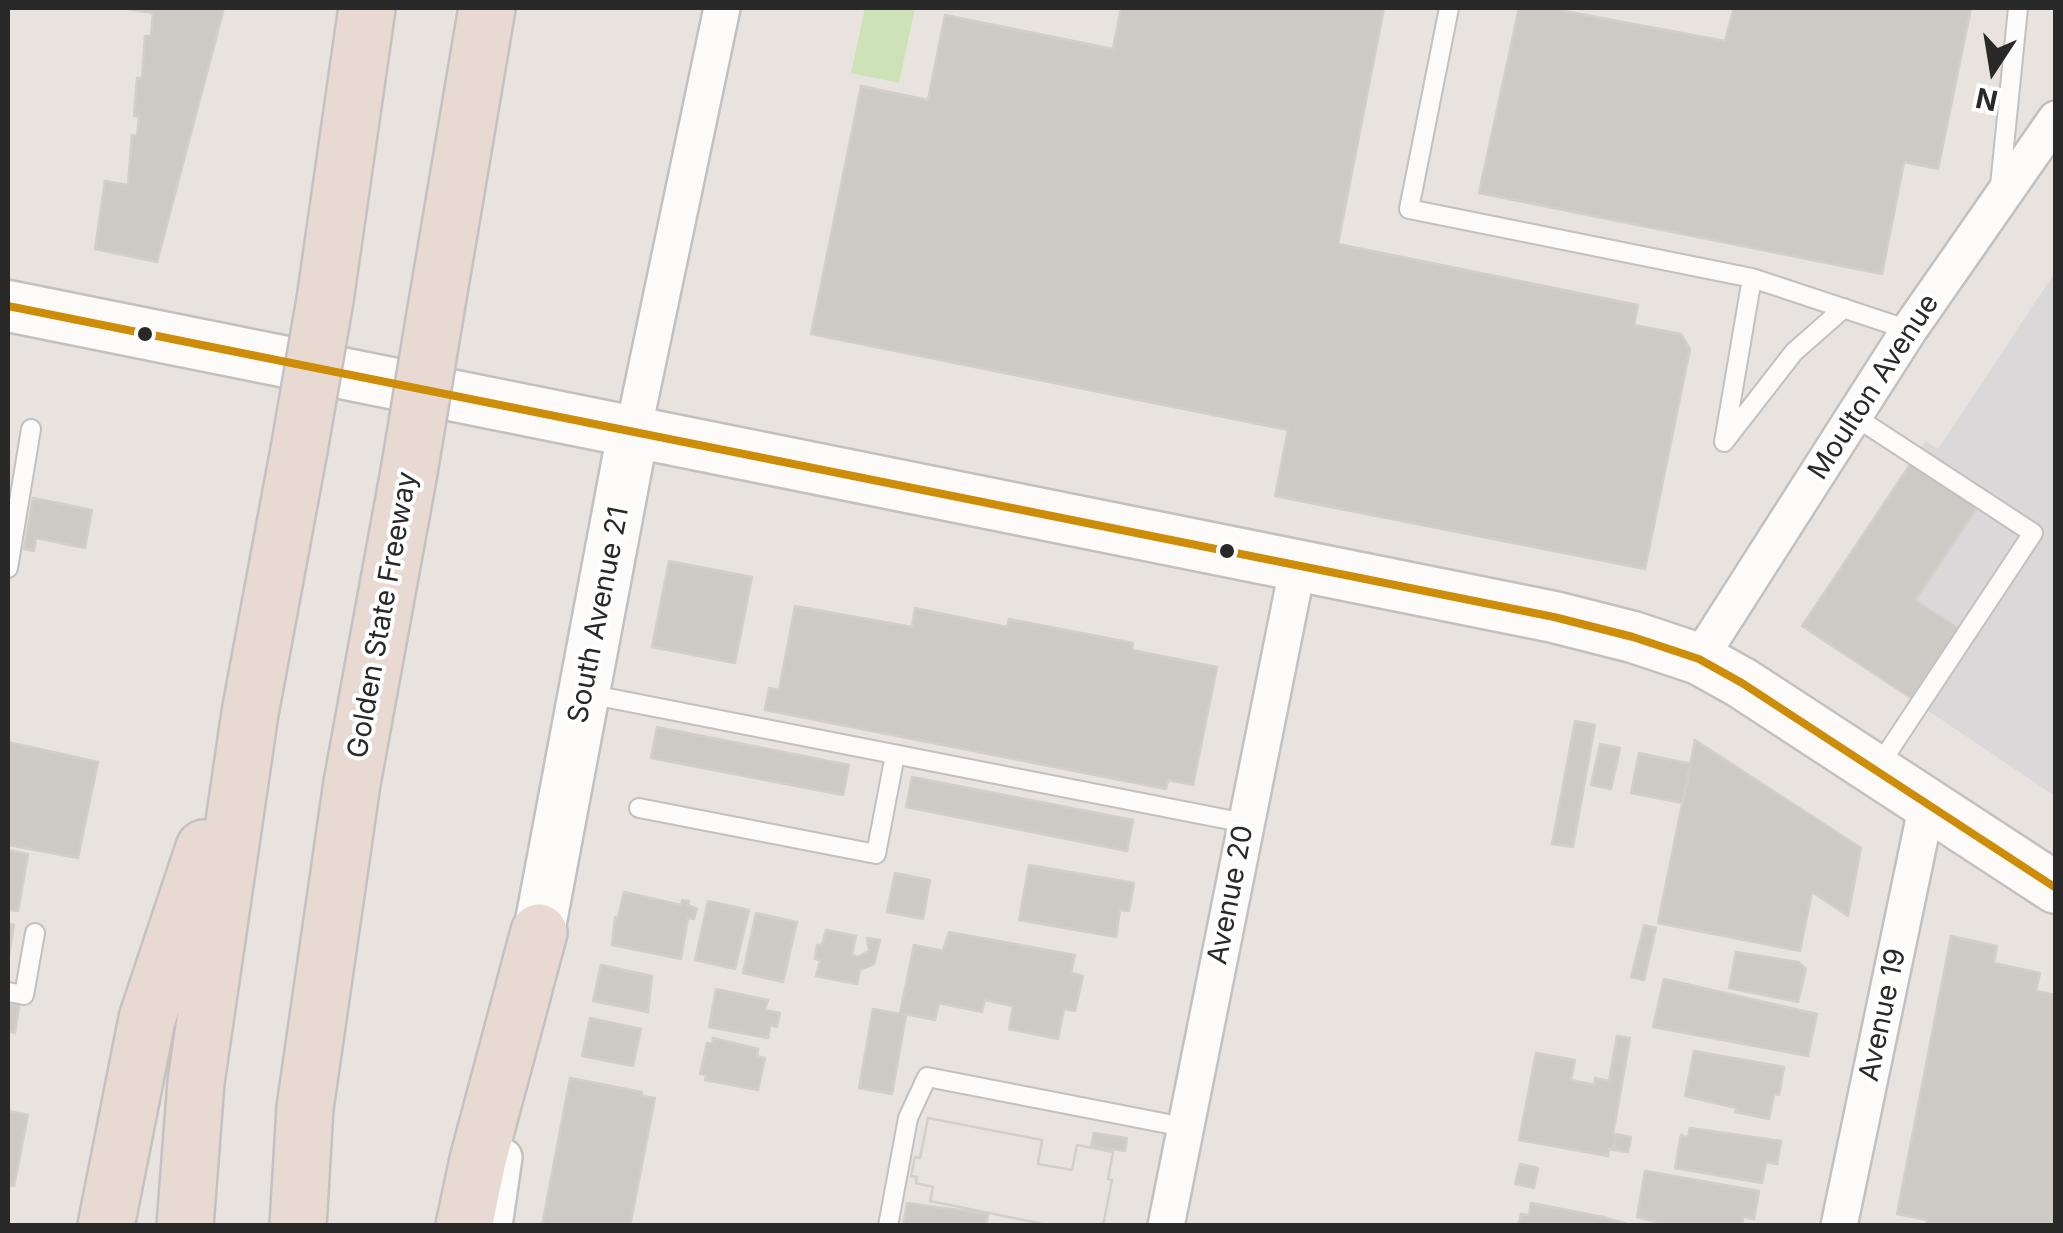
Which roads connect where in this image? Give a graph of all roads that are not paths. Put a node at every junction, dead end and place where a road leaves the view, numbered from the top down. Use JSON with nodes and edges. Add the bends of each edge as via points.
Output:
{"nodes":[{"id":1,"x":367,"y":8,"type":"edge"},
{"id":2,"x":487,"y":8,"type":"edge"},
{"id":3,"x":722,"y":8,"type":"edge"},
{"id":4,"x":1449,"y":8,"type":"edge"},
{"id":5,"x":2018,"y":8,"type":"edge"},
{"id":6,"x":2056,"y":119,"type":"edge"},
{"id":7,"x":1998,"y":203,"type":"junction"},
{"id":8,"x":1752,"y":278,"type":"junction"},
{"id":9,"x":8,"y":306,"type":"edge"},
{"id":10,"x":1844,"y":308,"type":"junction"},
{"id":11,"x":1909,"y":330,"type":"junction"},
{"id":12,"x":1854,"y":416,"type":"junction"},
{"id":13,"x":31,"y":430,"type":"dead end"},
{"id":14,"x":632,"y":432,"type":"junction"},
{"id":15,"x":1298,"y":566,"type":"junction"},
{"id":16,"x":8,"y":568,"type":"edge"},
{"id":17,"x":1699,"y":659,"type":"junction"},
{"id":18,"x":584,"y":694,"type":"junction"},
{"id":19,"x":250,"y":713,"type":"junction"},
{"id":20,"x":895,"y":754,"type":"junction"},
{"id":21,"x":1876,"y":770,"type":"junction"},
{"id":22,"x":1927,"y":804,"type":"junction"},
{"id":23,"x":639,"y":808,"type":"dead end"},
{"id":24,"x":1245,"y":823,"type":"junction"},
{"id":25,"x":2056,"y":888,"type":"edge"},
{"id":26,"x":539,"y":932,"type":"junction"},
{"id":27,"x":35,"y":933,"type":"dead end"},
{"id":28,"x":8,"y":992,"type":"edge"},
{"id":29,"x":1184,"y":1127,"type":"junction"},
{"id":30,"x":106,"y":1226,"type":"edge"},
{"id":31,"x":185,"y":1226,"type":"edge"},
{"id":32,"x":298,"y":1226,"type":"edge"},
{"id":33,"x":464,"y":1226,"type":"edge"},
{"id":34,"x":494,"y":1226,"type":"edge"},
{"id":35,"x":888,"y":1226,"type":"edge"},
{"id":36,"x":1166,"y":1226,"type":"edge"},
{"id":37,"x":1839,"y":1226,"type":"edge"}],
"edges":[{"from":1,"to":19,"type":"highway","bridge":true,"via":[[325,300]]},
{"from":2,"to":32,"type":"highway","name":"Golden State Freeway","bridge":true,"via":[[352,783],[305,1108]]},
{"from":3,"to":14,"type":"street","name":"South Avenue 21"},
{"from":4,"to":8,"type":"lane","via":[[1409,210]]},
{"from":5,"to":7,"type":"lane"},
{"from":6,"to":7,"type":"street","name":"Moulton Avenue"},
{"from":7,"to":11,"type":"street","name":"Moulton Avenue"},
{"from":8,"to":10,"type":"lane"},
{"from":8,"to":10,"type":"lane","via":[[1724,442],[1794,352]]},
{"from":9,"to":14,"type":"main road"},
{"from":10,"to":11,"type":"lane"},
{"from":11,"to":12,"type":"street","name":"Moulton Avenue"},
{"from":12,"to":17,"type":"street","name":"Moulton Avenue"},
{"from":12,"to":21,"type":"lane","via":[[2033,532]]},
{"from":13,"to":16,"type":"lane"},
{"from":14,"to":15,"type":"main road"},
{"from":14,"to":18,"type":"main road","name":"South Avenue 21"},
{"from":15,"to":17,"type":"main road","via":[[1554,617]]},
{"from":15,"to":24,"type":"street","name":"Avenue 20"},
{"from":17,"to":21,"type":"main road"},
{"from":18,"to":20,"type":"lane"},
{"from":18,"to":26,"type":"main road","name":"South Avenue 21"},
{"from":19,"to":30,"type":"highway","via":[[146,1020]]},
{"from":19,"to":31,"type":"highway","via":[[196,1082]]},
{"from":20,"to":23,"type":"lane","via":[[876,854]]},
{"from":20,"to":24,"type":"lane"},
{"from":21,"to":22,"type":"main road"},
{"from":22,"to":25,"type":"main road"},
{"from":22,"to":37,"type":"street","name":"Avenue 19"},
{"from":24,"to":29,"type":"street","name":"Avenue 20"},
{"from":26,"to":33,"type":"highway"},
{"from":26,"to":34,"type":"street","name":"South Avenue 21"},
{"from":27,"to":28,"type":"lane","via":[[24,995]]},
{"from":29,"to":35,"type":"lane","via":[[927,1078],[908,1118]]},
{"from":29,"to":36,"type":"street","name":"Avenue 20"}]}
